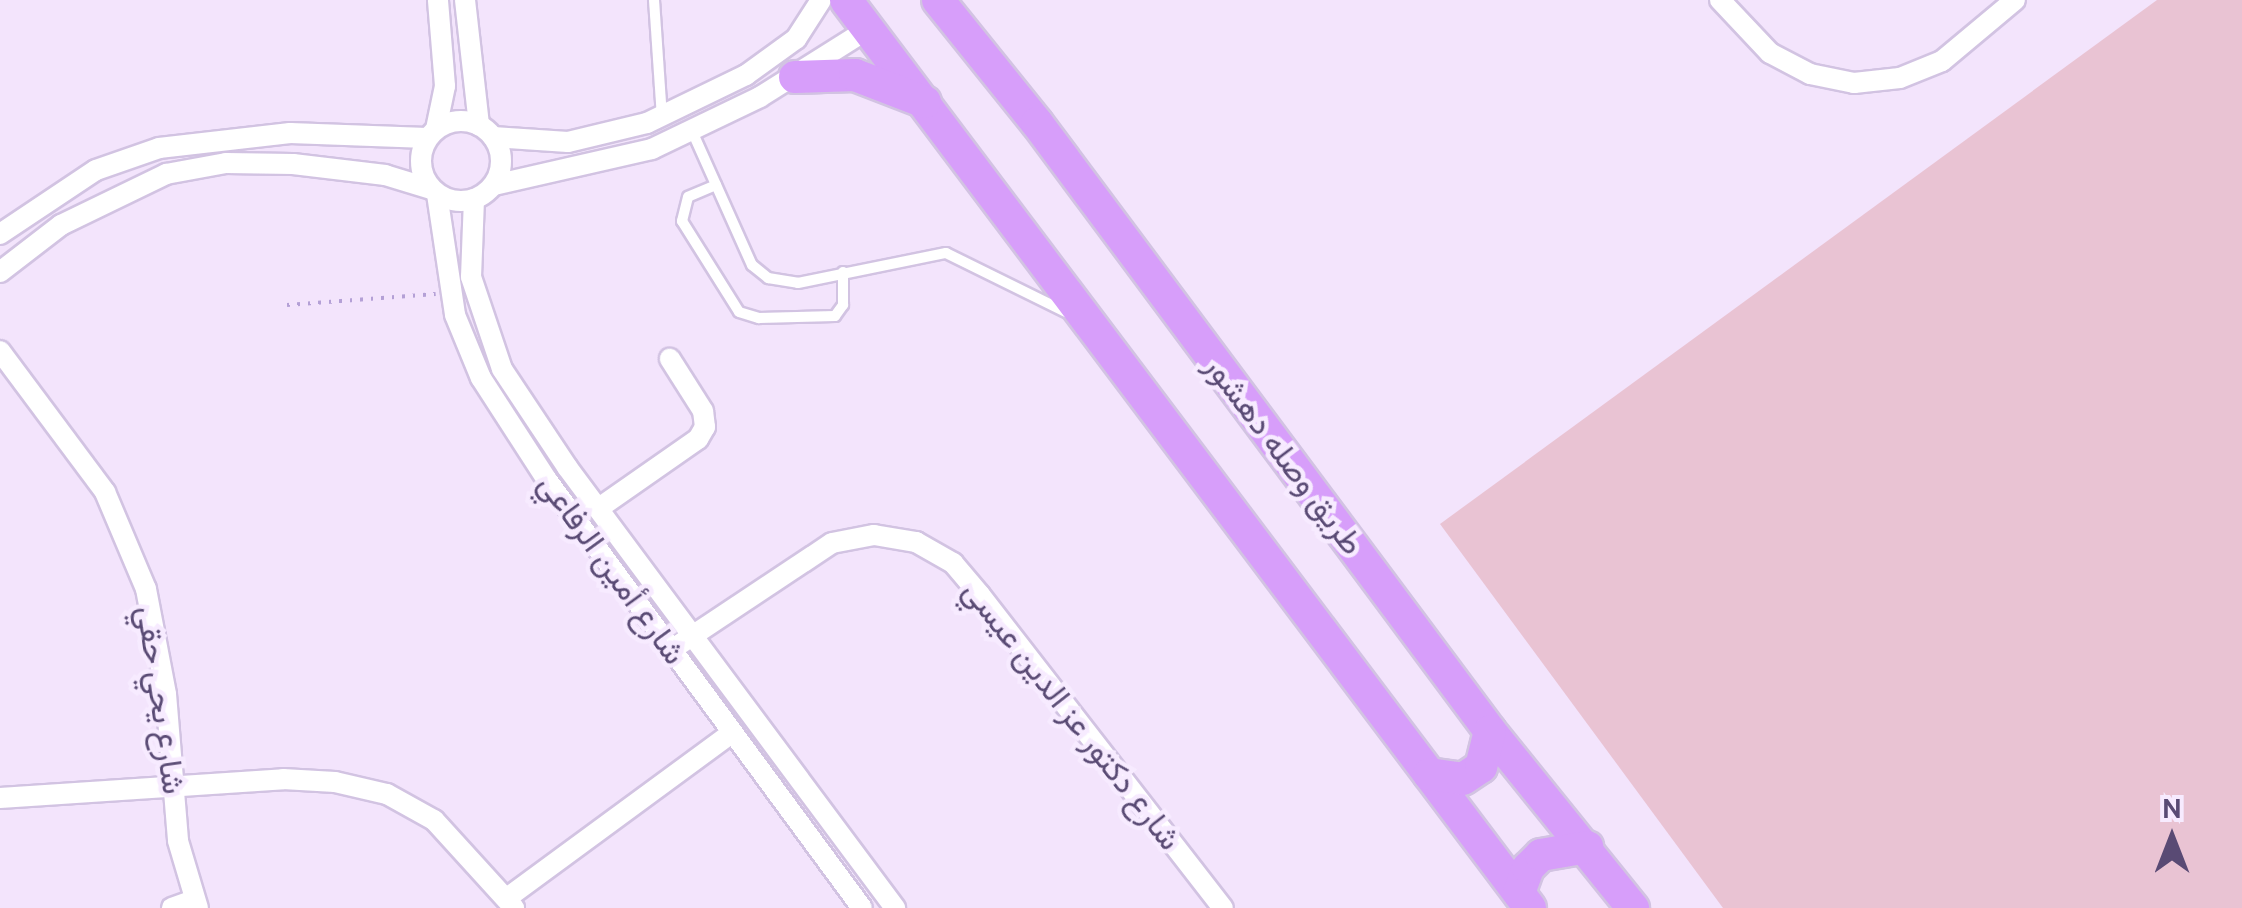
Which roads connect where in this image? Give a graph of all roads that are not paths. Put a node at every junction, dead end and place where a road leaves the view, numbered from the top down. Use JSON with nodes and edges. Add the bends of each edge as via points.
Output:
{"nodes":[{"id":1,"x":438,"y":0,"type":"edge"},
{"id":2,"x":465,"y":0,"type":"edge"},
{"id":3,"x":654,"y":0,"type":"edge"},
{"id":4,"x":821,"y":0,"type":"edge"},
{"id":5,"x":846,"y":0,"type":"edge"},
{"id":6,"x":938,"y":0,"type":"edge"},
{"id":7,"x":1720,"y":0,"type":"edge"},
{"id":8,"x":2015,"y":0,"type":"edge"},
{"id":9,"x":868,"y":28,"type":"junction"},
{"id":10,"x":746,"y":75,"type":"junction"},
{"id":11,"x":795,"y":77,"type":"junction"},
{"id":12,"x":760,"y":98,"type":"junction"},
{"id":13,"x":929,"y":104,"type":"junction"},
{"id":14,"x":662,"y":116,"type":"junction"},
{"id":15,"x":486,"y":131,"type":"junction"},
{"id":16,"x":692,"y":131,"type":"junction"},
{"id":17,"x":432,"y":134,"type":"junction"},
{"id":18,"x":382,"y":137,"type":"junction"},
{"id":19,"x":540,"y":143,"type":"junction"},
{"id":20,"x":385,"y":175,"type":"junction"},
{"id":21,"x":543,"y":176,"type":"junction"},
{"id":22,"x":494,"y":184,"type":"junction"},
{"id":23,"x":716,"y":186,"type":"junction"},
{"id":24,"x":434,"y":192,"type":"junction"},
{"id":25,"x":474,"y":200,"type":"junction"},
{"id":26,"x":0,"y":234,"type":"edge"},
{"id":27,"x":0,"y":272,"type":"edge"},
{"id":28,"x":843,"y":272,"type":"junction"},
{"id":29,"x":1092,"y":326,"type":"junction"},
{"id":30,"x":0,"y":352,"type":"edge"},
{"id":31,"x":670,"y":359,"type":"dead end"},
{"id":32,"x":599,"y":508,"type":"junction"},
{"id":33,"x":694,"y":634,"type":"junction"},
{"id":34,"x":671,"y":650,"type":"junction"},
{"id":35,"x":1490,"y":731,"type":"junction"},
{"id":36,"x":730,"y":734,"type":"junction"},
{"id":37,"x":1429,"y":774,"type":"junction"},
{"id":38,"x":175,"y":787,"type":"junction"},
{"id":39,"x":0,"y":798,"type":"edge"},
{"id":40,"x":1587,"y":847,"type":"junction"},
{"id":41,"x":1524,"y":901,"type":"edge"},
{"id":42,"x":510,"y":903,"type":"edge"},
{"id":43,"x":196,"y":904,"type":"edge"},
{"id":44,"x":172,"y":908,"type":"edge"},
{"id":45,"x":862,"y":908,"type":"edge"},
{"id":46,"x":896,"y":908,"type":"edge"},
{"id":47,"x":1224,"y":908,"type":"edge"},
{"id":48,"x":1633,"y":908,"type":"edge"}],
"edges":[{"from":1,"to":17,"type":"street","via":[[445,86]]},
{"from":2,"to":15,"type":"street"},
{"from":3,"to":14,"type":"lane"},
{"from":4,"to":10,"type":"street","via":[[796,38]]},
{"from":5,"to":9,"type":"main road"},
{"from":6,"to":35,"type":"main road","name":"طريق وصله دهشور","via":[[1037,122]]},
{"from":7,"to":8,"type":"street","via":[[1770,54],[1810,74],[1854,83],[1900,78],[1942,62]]},
{"from":9,"to":11,"type":"street"},
{"from":9,"to":13,"type":"main road"},
{"from":10,"to":12,"type":"street"},
{"from":10,"to":14,"type":"street"},
{"from":11,"to":12,"type":"street"},
{"from":11,"to":13,"type":"main road","via":[[855,75]]},
{"from":12,"to":16,"type":"street"},
{"from":13,"to":29,"type":"main road"},
{"from":14,"to":19,"type":"street","via":[[594,138]]},
{"from":15,"to":17,"type":"street","via":[[457,121]]},
{"from":15,"to":19,"type":"street"},
{"from":15,"to":22,"type":"street","via":[[502,161]]},
{"from":16,"to":21,"type":"street","via":[[618,160]]},
{"from":16,"to":23,"type":"lane"},
{"from":17,"to":18,"type":"street"},
{"from":17,"to":24,"type":"street","via":[[421,170]]},
{"from":18,"to":20,"type":"street","via":[[391,156]]},
{"from":18,"to":26,"type":"street","via":[[290,133],[159,148],[96,170]]},
{"from":19,"to":21,"type":"street","via":[[536,160]]},
{"from":20,"to":24,"type":"street"},
{"from":20,"to":27,"type":"street","via":[[226,163],[166,174],[60,226]]},
{"from":21,"to":22,"type":"street"},
{"from":22,"to":25,"type":"street"},
{"from":23,"to":28,"type":"lane","via":[[760,272],[788,283]]},
{"from":23,"to":28,"type":"lane","via":[[688,197],[682,221],[739,312],[759,318],[835,316],[843,304]]},
{"from":24,"to":25,"type":"street"},
{"from":24,"to":34,"type":"street","name":"شارع أمين الرفاعي","via":[[450,293],[481,378]]},
{"from":25,"to":32,"type":"street","name":"شارع أمين الرفاعي","via":[[471,278],[488,340],[536,423]]},
{"from":28,"to":29,"type":"lane","via":[[946,253]]},
{"from":29,"to":37,"type":"main road"},
{"from":30,"to":38,"type":"street","name":"شارع يحي حقي","via":[[76,448],[128,540],[159,641]]},
{"from":31,"to":32,"type":"street","via":[[706,427]]},
{"from":32,"to":33,"type":"street","name":"شارع أمين الرفاعي"},
{"from":33,"to":34,"type":"street","name":"شارع دكتور عز الدين عيسي"},
{"from":33,"to":46,"type":"street","name":"شارع أمين الرفاعي"},
{"from":33,"to":47,"type":"street","name":"شارع دكتور عز الدين عيسي","via":[[832,543],[874,536],[916,542],[953,562]]},
{"from":34,"to":36,"type":"street","name":"شارع أمين الرفاعي"},
{"from":35,"to":37,"type":"main road","via":[[1481,767],[1463,779]]},
{"from":35,"to":40,"type":"main road","name":"طريق وصله دهشور"},
{"from":36,"to":42,"type":"street"},
{"from":36,"to":45,"type":"street","name":"شارع أمين الرفاعي"},
{"from":37,"to":41,"type":"main road"},
{"from":38,"to":39,"type":"street"},
{"from":38,"to":42,"type":"street","via":[[283,779],[387,794],[434,820]]},
{"from":38,"to":43,"type":"street","name":"شارع يحي حقي","via":[[178,841]]},
{"from":40,"to":41,"type":"main road","via":[[1541,856],[1528,868]]},
{"from":40,"to":48,"type":"main road","name":"طريق وصله دهشور"},
{"from":43,"to":44,"type":"street"}]}
